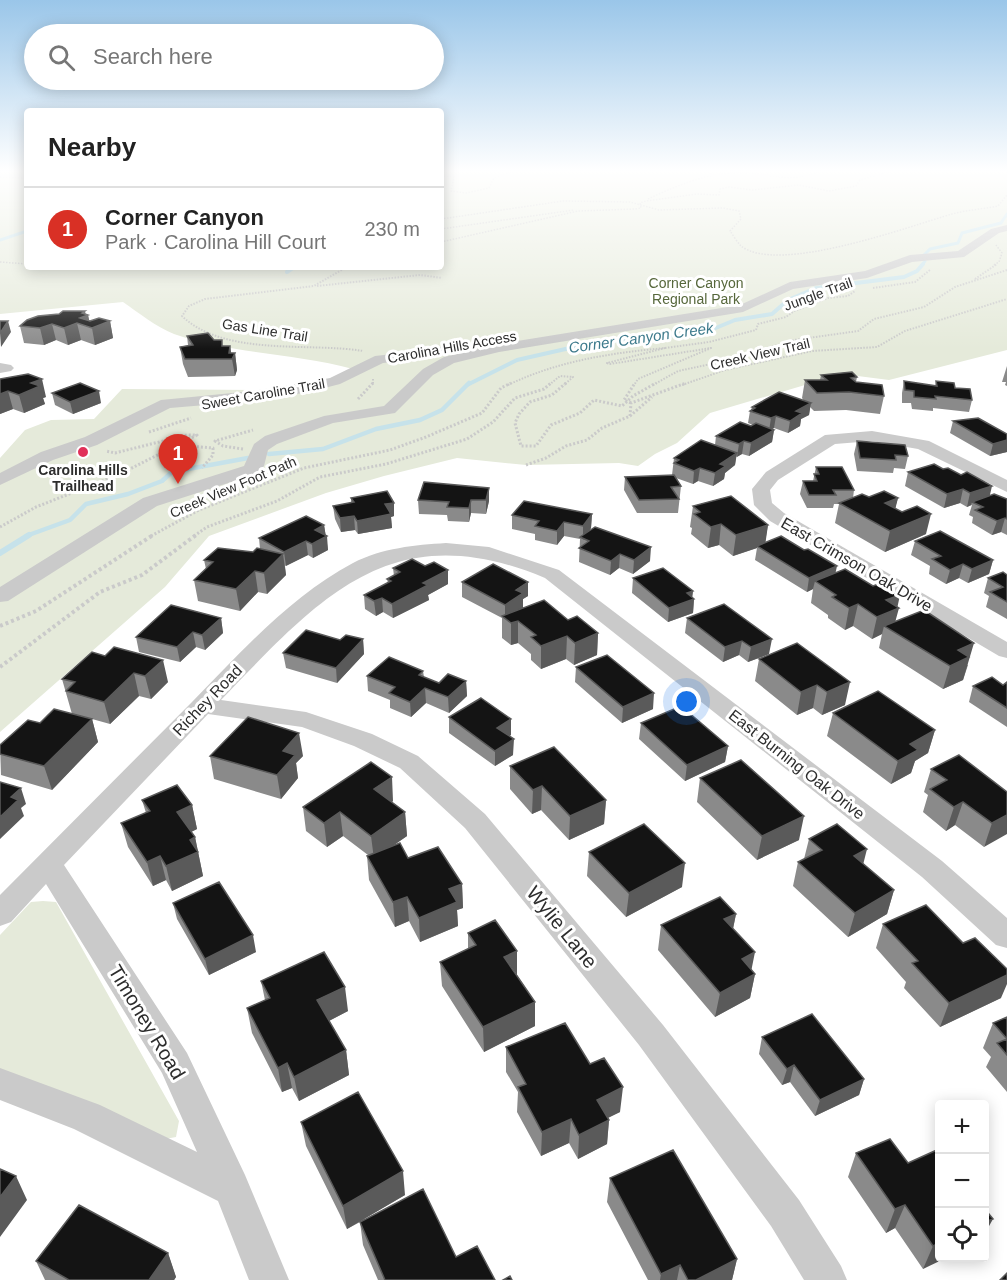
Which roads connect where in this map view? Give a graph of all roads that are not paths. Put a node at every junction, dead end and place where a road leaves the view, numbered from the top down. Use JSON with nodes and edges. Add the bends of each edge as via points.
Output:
{"nodes":[{"id":1,"x":1000,"y":230,"type":"edge"},
{"id":2,"x":622,"y":326,"type":"junction"},
{"id":3,"x":0,"y":480,"type":"edge"},
{"id":4,"x":1007,"y":487,"type":"edge"},
{"id":5,"x":452,"y":549,"type":"joint"},
{"id":6,"x":0,"y":596,"type":"edge"},
{"id":7,"x":1007,"y":651,"type":"edge"},
{"id":8,"x":202,"y":705,"type":"junction"},
{"id":9,"x":48,"y":864,"type":"junction"},
{"id":10,"x":0,"y":914,"type":"edge"},
{"id":11,"x":1007,"y":936,"type":"edge"},
{"id":12,"x":0,"y":1084,"type":"edge"},
{"id":13,"x":232,"y":1188,"type":"junction"},
{"id":14,"x":269,"y":1280,"type":"edge"},
{"id":15,"x":827,"y":1280,"type":"edge"}],
"edges":[{"from":1,"to":2,"type":"street","via":[[966,252],[910,259],[867,274],[790,286],[733,311]]},
{"from":2,"to":3,"type":"street","name":"Carolina Hills Access","via":[[499,338],[428,354],[380,359],[336,381],[309,387],[167,403]]},
{"from":2,"to":6,"type":"street","via":[[449,360],[428,372],[394,408],[330,419],[271,440],[260,448],[250,470],[150,502]]},
{"from":4,"to":7,"type":"street","name":"East Crimson Oak Drive","via":[[923,445],[872,436],[831,439],[772,476],[761,489],[763,505],[800,531]]},
{"from":5,"to":8,"type":"street","name":"Richey Road","via":[[381,559],[349,573],[273,632]]},
{"from":5,"to":11,"type":"street","name":"East Burning Oak Drive","via":[[482,550],[521,560],[552,574],[932,869]]},
{"from":8,"to":9,"type":"street","name":"Richey Road"},
{"from":8,"to":15,"type":"street","name":"Wylie Lane","via":[[306,720],[363,740],[409,762],[475,821],[651,1035],[785,1214]]},
{"from":9,"to":10,"type":"street","name":"Richey Road"},
{"from":9,"to":13,"type":"street","name":"Timoney Road","via":[[175,1064]]},
{"from":12,"to":13,"type":"street","via":[[87,1117]]},
{"from":13,"to":14,"type":"street","name":"Timoney Road"}]}
